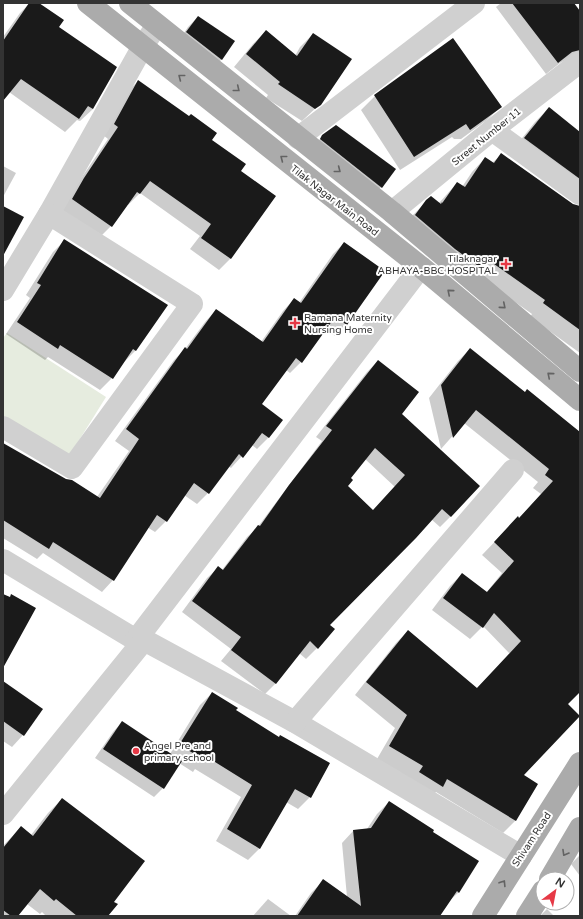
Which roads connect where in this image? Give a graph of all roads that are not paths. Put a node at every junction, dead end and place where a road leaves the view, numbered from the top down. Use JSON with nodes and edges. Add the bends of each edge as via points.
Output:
{"nodes":[{"id":1,"x":88,"y":3,"type":"edge"},
{"id":2,"x":130,"y":3,"type":"edge"},
{"id":3,"x":474,"y":3,"type":"edge"},
{"id":4,"x":157,"y":25,"type":"junction"},
{"id":5,"x":142,"y":46,"type":"junction"},
{"id":6,"x":580,"y":62,"type":"edge"},
{"id":7,"x":492,"y":130,"type":"junction"},
{"id":8,"x":298,"y":138,"type":"junction"},
{"id":9,"x":580,"y":194,"type":"edge"},
{"id":10,"x":392,"y":212,"type":"junction"},
{"id":11,"x":50,"y":214,"type":"junction"},
{"id":12,"x":421,"y":268,"type":"junction"},
{"id":13,"x":3,"y":290,"type":"edge"},
{"id":14,"x":580,"y":371,"type":"edge"},
{"id":15,"x":580,"y":400,"type":"edge"},
{"id":16,"x":3,"y":427,"type":"edge"},
{"id":17,"x":513,"y":470,"type":"dead end"},
{"id":18,"x":3,"y":560,"type":"edge"},
{"id":19,"x":140,"y":640,"type":"junction"},
{"id":20,"x":295,"y":722,"type":"junction"},
{"id":21,"x":580,"y":763,"type":"edge"},
{"id":22,"x":3,"y":814,"type":"edge"},
{"id":23,"x":580,"y":828,"type":"edge"},
{"id":24,"x":521,"y":856,"type":"junction"},
{"id":25,"x":555,"y":871,"type":"edge"},
{"id":26,"x":535,"y":904,"type":"edge"},
{"id":27,"x":483,"y":916,"type":"edge"},
{"id":28,"x":527,"y":916,"type":"edge"}],
"edges":[{"from":1,"to":5,"type":"main road","name":"Tilak Nagar Main Road"},
{"from":2,"to":4,"type":"main road"},
{"from":3,"to":8,"type":"street"},
{"from":4,"to":5,"type":"street"},
{"from":4,"to":8,"type":"main road","one_way":true},
{"from":5,"to":11,"type":"street"},
{"from":12,"to":5,"type":"main road","name":"Tilak Nagar Main Road","one_way":true},
{"from":6,"to":7,"type":"street","name":"Street Number 11"},
{"from":7,"to":9,"type":"street"},
{"from":7,"to":10,"type":"street","name":"Street Number 11"},
{"from":8,"to":10,"type":"main road","one_way":true},
{"from":10,"to":14,"type":"main road","one_way":true},
{"from":11,"to":13,"type":"street"},
{"from":11,"to":16,"type":"street","via":[[192,304],[72,468]]},
{"from":15,"to":12,"type":"main road","name":"Tilak Nagar Main Road","one_way":true},
{"from":12,"to":19,"type":"street"},
{"from":17,"to":20,"type":"street"},
{"from":18,"to":19,"type":"street"},
{"from":19,"to":20,"type":"street"},
{"from":19,"to":22,"type":"street"},
{"from":20,"to":24,"type":"street"},
{"from":21,"to":24,"type":"main road","name":"Shivam Road"},
{"from":23,"to":25,"type":"main road","one_way":true},
{"from":27,"to":24,"type":"main road","name":"Shivam Road","one_way":true},
{"from":26,"to":28,"type":"main road"}]}
